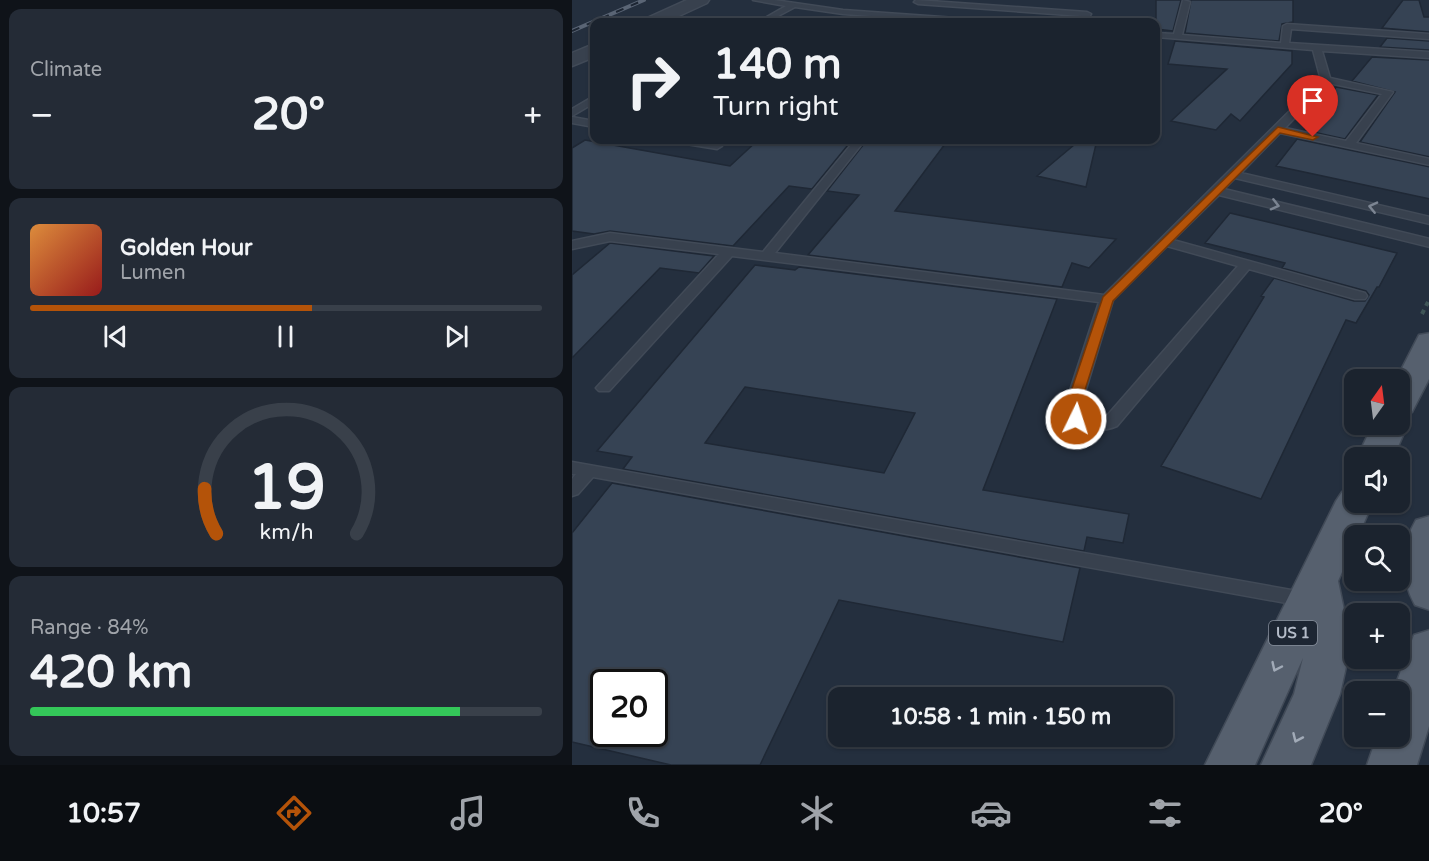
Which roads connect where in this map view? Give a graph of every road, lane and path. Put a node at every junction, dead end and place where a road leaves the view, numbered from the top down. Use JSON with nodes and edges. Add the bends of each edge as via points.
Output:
{"nodes":[{"id":1,"x":701,"y":0,"type":"edge"},
{"id":2,"x":757,"y":0,"type":"edge"},
{"id":3,"x":919,"y":1,"type":"edge"},
{"id":4,"x":1186,"y":2,"type":"dead end"},
{"id":5,"x":794,"y":5,"type":"junction"},
{"id":6,"x":903,"y":16,"type":"junction"},
{"id":7,"x":662,"y":18,"type":"edge"},
{"id":8,"x":770,"y":18,"type":"edge"},
{"id":9,"x":930,"y":18,"type":"edge"},
{"id":10,"x":1084,"y":18,"type":"edge"},
{"id":11,"x":1160,"y":35,"type":"edge"},
{"id":12,"x":1176,"y":37,"type":"junction"},
{"id":13,"x":1430,"y":37,"type":"edge"},
{"id":14,"x":1285,"y":45,"type":"junction"},
{"id":15,"x":1317,"y":48,"type":"junction"},
{"id":16,"x":590,"y":52,"type":"edge"},
{"id":17,"x":1430,"y":56,"type":"edge"},
{"id":18,"x":572,"y":60,"type":"edge"},
{"id":19,"x":1326,"y":80,"type":"junction"},
{"id":20,"x":590,"y":102,"type":"edge"},
{"id":21,"x":572,"y":113,"type":"edge"},
{"id":22,"x":572,"y":120,"type":"edge"},
{"id":23,"x":590,"y":123,"type":"edge"},
{"id":24,"x":1278,"y":130,"type":"junction"},
{"id":25,"x":705,"y":144,"type":"edge"},
{"id":26,"x":857,"y":144,"type":"edge"},
{"id":27,"x":1349,"y":145,"type":"junction"},
{"id":28,"x":717,"y":146,"type":"dead end"},
{"id":29,"x":1430,"y":162,"type":"edge"},
{"id":30,"x":1235,"y":175,"type":"junction"},
{"id":31,"x":1218,"y":191,"type":"junction"},
{"id":32,"x":1430,"y":221,"type":"edge"},
{"id":33,"x":1166,"y":242,"type":"junction"},
{"id":34,"x":1430,"y":243,"type":"edge"},
{"id":35,"x":572,"y":245,"type":"edge"},
{"id":36,"x":729,"y":251,"type":"junction"},
{"id":37,"x":766,"y":256,"type":"junction"},
{"id":38,"x":1247,"y":264,"type":"junction"},
{"id":39,"x":1360,"y":296,"type":"dead end"},
{"id":40,"x":1430,"y":298,"type":"edge"},
{"id":41,"x":1108,"y":299,"type":"junction"},
{"id":42,"x":1424,"y":309,"type":"dead end"},
{"id":43,"x":1430,"y":342,"type":"edge"},
{"id":44,"x":1410,"y":384,"type":"edge"},
{"id":45,"x":604,"y":388,"type":"dead end"},
{"id":46,"x":580,"y":469,"type":"edge"},
{"id":47,"x":572,"y":490,"type":"edge"},
{"id":48,"x":1349,"y":513,"type":"edge"},
{"id":49,"x":1430,"y":530,"type":"edge"},
{"id":50,"x":1313,"y":591,"type":"junction"},
{"id":51,"x":1430,"y":594,"type":"edge"},
{"id":52,"x":1430,"y":648,"type":"edge"},
{"id":53,"x":1230,"y":765,"type":"edge"},
{"id":54,"x":1286,"y":765,"type":"edge"},
{"id":55,"x":1392,"y":765,"type":"edge"}],
"edges":[{"from":1,"to":7,"type":"street"},
{"from":2,"to":5,"type":"lane"},
{"from":3,"to":6,"type":"lane"},
{"from":3,"to":10,"type":"lane","via":[[1087,14]]},
{"from":4,"to":12,"type":"lane"},
{"from":5,"to":6,"type":"lane"},
{"from":5,"to":8,"type":"lane"},
{"from":6,"to":9,"type":"lane"},
{"from":11,"to":12,"type":"lane"},
{"from":12,"to":14,"type":"lane"},
{"from":13,"to":14,"type":"lane","via":[[1287,26]]},
{"from":14,"to":15,"type":"lane"},
{"from":15,"to":17,"type":"lane"},
{"from":15,"to":19,"type":"lane"},
{"from":16,"to":18,"type":"street"},
{"from":19,"to":24,"type":"lane"},
{"from":19,"to":27,"type":"lane","via":[[1388,92]]},
{"from":20,"to":21,"type":"lane"},
{"from":22,"to":23,"type":"lane"},
{"from":24,"to":27,"type":"lane"},
{"from":24,"to":30,"type":"lane"},
{"from":25,"to":28,"type":"lane"},
{"from":26,"to":37,"type":"lane"},
{"from":27,"to":29,"type":"lane"},
{"from":30,"to":31,"type":"lane"},
{"from":32,"to":30,"type":"lane","one_way":true},
{"from":31,"to":33,"type":"lane"},
{"from":31,"to":34,"type":"lane","one_way":true},
{"from":33,"to":38,"type":"lane"},
{"from":33,"to":41,"type":"lane"},
{"from":35,"to":36,"type":"lane","via":[[610,237]]},
{"from":36,"to":37,"type":"lane"},
{"from":36,"to":45,"type":"lane"},
{"from":37,"to":41,"type":"lane"},
{"from":38,"to":39,"type":"lane"},
{"from":38,"to":41,"type":"lane","via":[[1111,422],[1093,425],[1076,419],[1071,412]]},
{"from":40,"to":42,"type":"path"},
{"from":43,"to":44,"type":"main road"},
{"from":46,"to":47,"type":"lane"},
{"from":46,"to":50,"type":"lane"},
{"from":48,"to":50,"type":"main road","number":"US 1"},
{"from":49,"to":51,"type":"main road","via":[[1426,540],[1425,582]]},
{"from":50,"to":53,"type":"main road","number":"US 1","one_way":true},
{"from":50,"to":54,"type":"main road","one_way":true,"via":[[1329,644],[1317,694]]},
{"from":52,"to":55,"type":"main road"}]}
